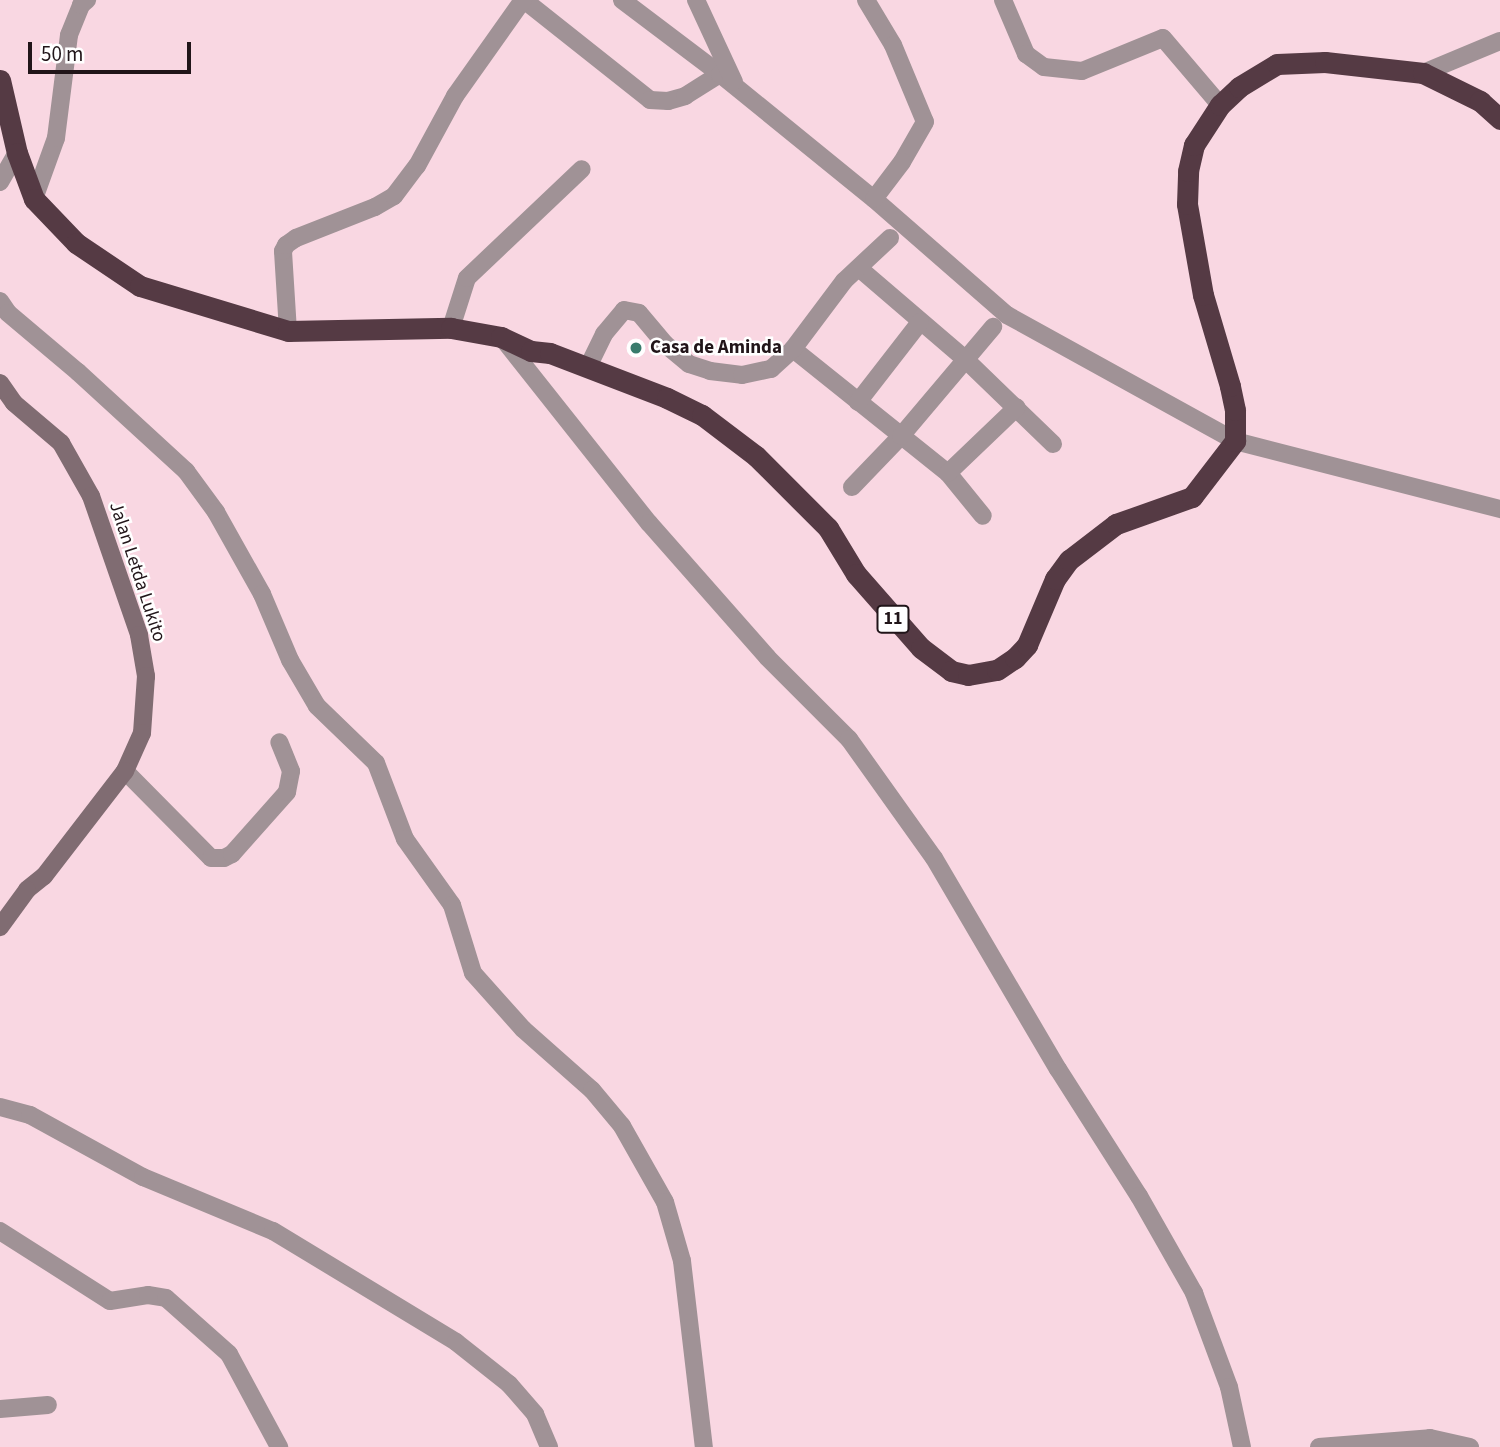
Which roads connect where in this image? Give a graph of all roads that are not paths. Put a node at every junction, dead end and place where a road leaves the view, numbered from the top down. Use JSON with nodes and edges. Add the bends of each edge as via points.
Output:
{"nodes":[{"id":1,"x":87,"y":0,"type":"edge"},
{"id":2,"x":524,"y":0,"type":"edge"},
{"id":3,"x":622,"y":0,"type":"edge"},
{"id":4,"x":696,"y":0,"type":"edge"},
{"id":5,"x":866,"y":0,"type":"edge"},
{"id":6,"x":1003,"y":0,"type":"edge"},
{"id":7,"x":1500,"y":41,"type":"edge"},
{"id":8,"x":720,"y":74,"type":"junction"},
{"id":9,"x":1423,"y":74,"type":"junction"},
{"id":10,"x":0,"y":80,"type":"edge"},
{"id":11,"x":738,"y":92,"type":"junction"},
{"id":12,"x":1220,"y":105,"type":"junction"},
{"id":13,"x":1500,"y":119,"type":"edge"},
{"id":14,"x":17,"y":153,"type":"junction"},
{"id":15,"x":582,"y":169,"type":"dead end"},
{"id":16,"x":0,"y":182,"type":"edge"},
{"id":17,"x":34,"y":199,"type":"junction"},
{"id":18,"x":874,"y":199,"type":"junction"},
{"id":19,"x":890,"y":238,"type":"dead end"},
{"id":20,"x":860,"y":270,"type":"junction"},
{"id":21,"x":0,"y":301,"type":"edge"},
{"id":22,"x":920,"y":322,"type":"junction"},
{"id":23,"x":993,"y":327,"type":"dead end"},
{"id":24,"x":451,"y":328,"type":"junction"},
{"id":25,"x":288,"y":331,"type":"junction"},
{"id":26,"x":501,"y":338,"type":"junction"},
{"id":27,"x":793,"y":349,"type":"junction"},
{"id":28,"x":966,"y":360,"type":"junction"},
{"id":29,"x":588,"y":367,"type":"junction"},
{"id":30,"x":0,"y":383,"type":"edge"},
{"id":31,"x":858,"y":402,"type":"junction"},
{"id":32,"x":7,"y":403,"type":"edge"},
{"id":33,"x":1017,"y":407,"type":"junction"},
{"id":34,"x":901,"y":436,"type":"junction"},
{"id":35,"x":1235,"y":442,"type":"junction"},
{"id":36,"x":1053,"y":444,"type":"dead end"},
{"id":37,"x":948,"y":473,"type":"junction"},
{"id":38,"x":852,"y":487,"type":"dead end"},
{"id":39,"x":1500,"y":509,"type":"edge"},
{"id":40,"x":983,"y":516,"type":"dead end"},
{"id":41,"x":279,"y":742,"type":"dead end"},
{"id":42,"x":125,"y":771,"type":"junction"},
{"id":43,"x":0,"y":927,"type":"edge"},
{"id":44,"x":0,"y":1107,"type":"edge"},
{"id":45,"x":0,"y":1231,"type":"edge"},
{"id":46,"x":48,"y":1405,"type":"dead end"},
{"id":47,"x":0,"y":1409,"type":"edge"},
{"id":48,"x":278,"y":1447,"type":"edge"},
{"id":49,"x":550,"y":1447,"type":"edge"},
{"id":50,"x":704,"y":1447,"type":"edge"},
{"id":51,"x":1242,"y":1447,"type":"edge"},
{"id":52,"x":1319,"y":1447,"type":"edge"},
{"id":53,"x":1470,"y":1447,"type":"edge"}],
"edges":[{"from":1,"to":17,"type":"street","via":[[69,35],[56,138]]},
{"from":2,"to":8,"type":"street","via":[[650,100],[685,96]]},
{"from":2,"to":25,"type":"street","via":[[455,96],[418,166],[394,196],[286,245]]},
{"from":3,"to":8,"type":"street"},
{"from":4,"to":11,"type":"street"},
{"from":5,"to":18,"type":"street","via":[[893,46],[925,122]]},
{"from":6,"to":12,"type":"street","via":[[1026,54],[1045,67],[1082,71],[1163,38]]},
{"from":7,"to":9,"type":"street"},
{"from":8,"to":11,"type":"street"},
{"from":9,"to":12,"type":"highway","via":[[1325,62],[1277,64],[1239,87]]},
{"from":9,"to":13,"type":"highway","via":[[1479,101]]},
{"from":10,"to":14,"type":"highway","number":"11"},
{"from":11,"to":18,"type":"street"},
{"from":12,"to":35,"type":"highway","via":[[1194,145],[1187,204],[1203,295],[1235,410]]},
{"from":14,"to":16,"type":"street"},
{"from":14,"to":17,"type":"highway","number":"11"},
{"from":15,"to":24,"type":"street","via":[[467,278]]},
{"from":17,"to":25,"type":"highway","number":"11","via":[[76,243],[140,286]]},
{"from":18,"to":35,"type":"street","via":[[1007,315]]},
{"from":19,"to":20,"type":"street"},
{"from":20,"to":22,"type":"street"},
{"from":20,"to":27,"type":"street","via":[[844,281]]},
{"from":21,"to":50,"type":"street","via":[[186,471],[216,512],[249,571],[317,706],[376,762],[405,839],[452,905],[473,973],[523,1029],[592,1090],[622,1126],[665,1202],[682,1261]]},
{"from":22,"to":28,"type":"street"},
{"from":22,"to":31,"type":"street"},
{"from":23,"to":28,"type":"street"},
{"from":24,"to":25,"type":"highway","number":"11"},
{"from":24,"to":26,"type":"highway","number":"11"},
{"from":26,"to":29,"type":"highway","number":"11"},
{"from":26,"to":51,"type":"street","via":[[649,523],[767,657],[849,739],[934,858],[1194,1293],[1229,1387]]},
{"from":27,"to":29,"type":"street","via":[[771,369],[743,375],[710,372],[689,364],[639,313],[624,310],[604,334]]},
{"from":27,"to":31,"type":"street"},
{"from":28,"to":33,"type":"street"},
{"from":28,"to":34,"type":"street"},
{"from":29,"to":35,"type":"highway","number":"11","via":[[702,415],[756,456],[828,528],[856,574],[914,640],[951,671],[968,675],[997,670],[1027,645],[1055,579],[1069,560],[1116,524],[1192,497]]},
{"from":30,"to":32,"type":"street","name":"Jalan Letda Lukito"},
{"from":31,"to":34,"type":"street"},
{"from":32,"to":42,"type":"street","name":"Jalan Letda Lukito","via":[[61,443],[91,496],[139,635],[146,676],[142,733]]},
{"from":33,"to":36,"type":"street"},
{"from":33,"to":37,"type":"street"},
{"from":34,"to":37,"type":"street"},
{"from":34,"to":38,"type":"street"},
{"from":35,"to":39,"type":"street"},
{"from":37,"to":40,"type":"street"},
{"from":41,"to":42,"type":"street","via":[[291,771],[287,792],[224,858],[211,858]]},
{"from":42,"to":43,"type":"street","name":"Jalan Letda Lukito"},
{"from":44,"to":49,"type":"street","via":[[30,1115],[143,1177],[272,1231],[456,1342],[509,1384],[535,1414]]},
{"from":45,"to":48,"type":"street","via":[[110,1301],[148,1295],[166,1298],[229,1354]]},
{"from":46,"to":47,"type":"street"},
{"from":52,"to":53,"type":"street","via":[[1430,1438]]}]}
